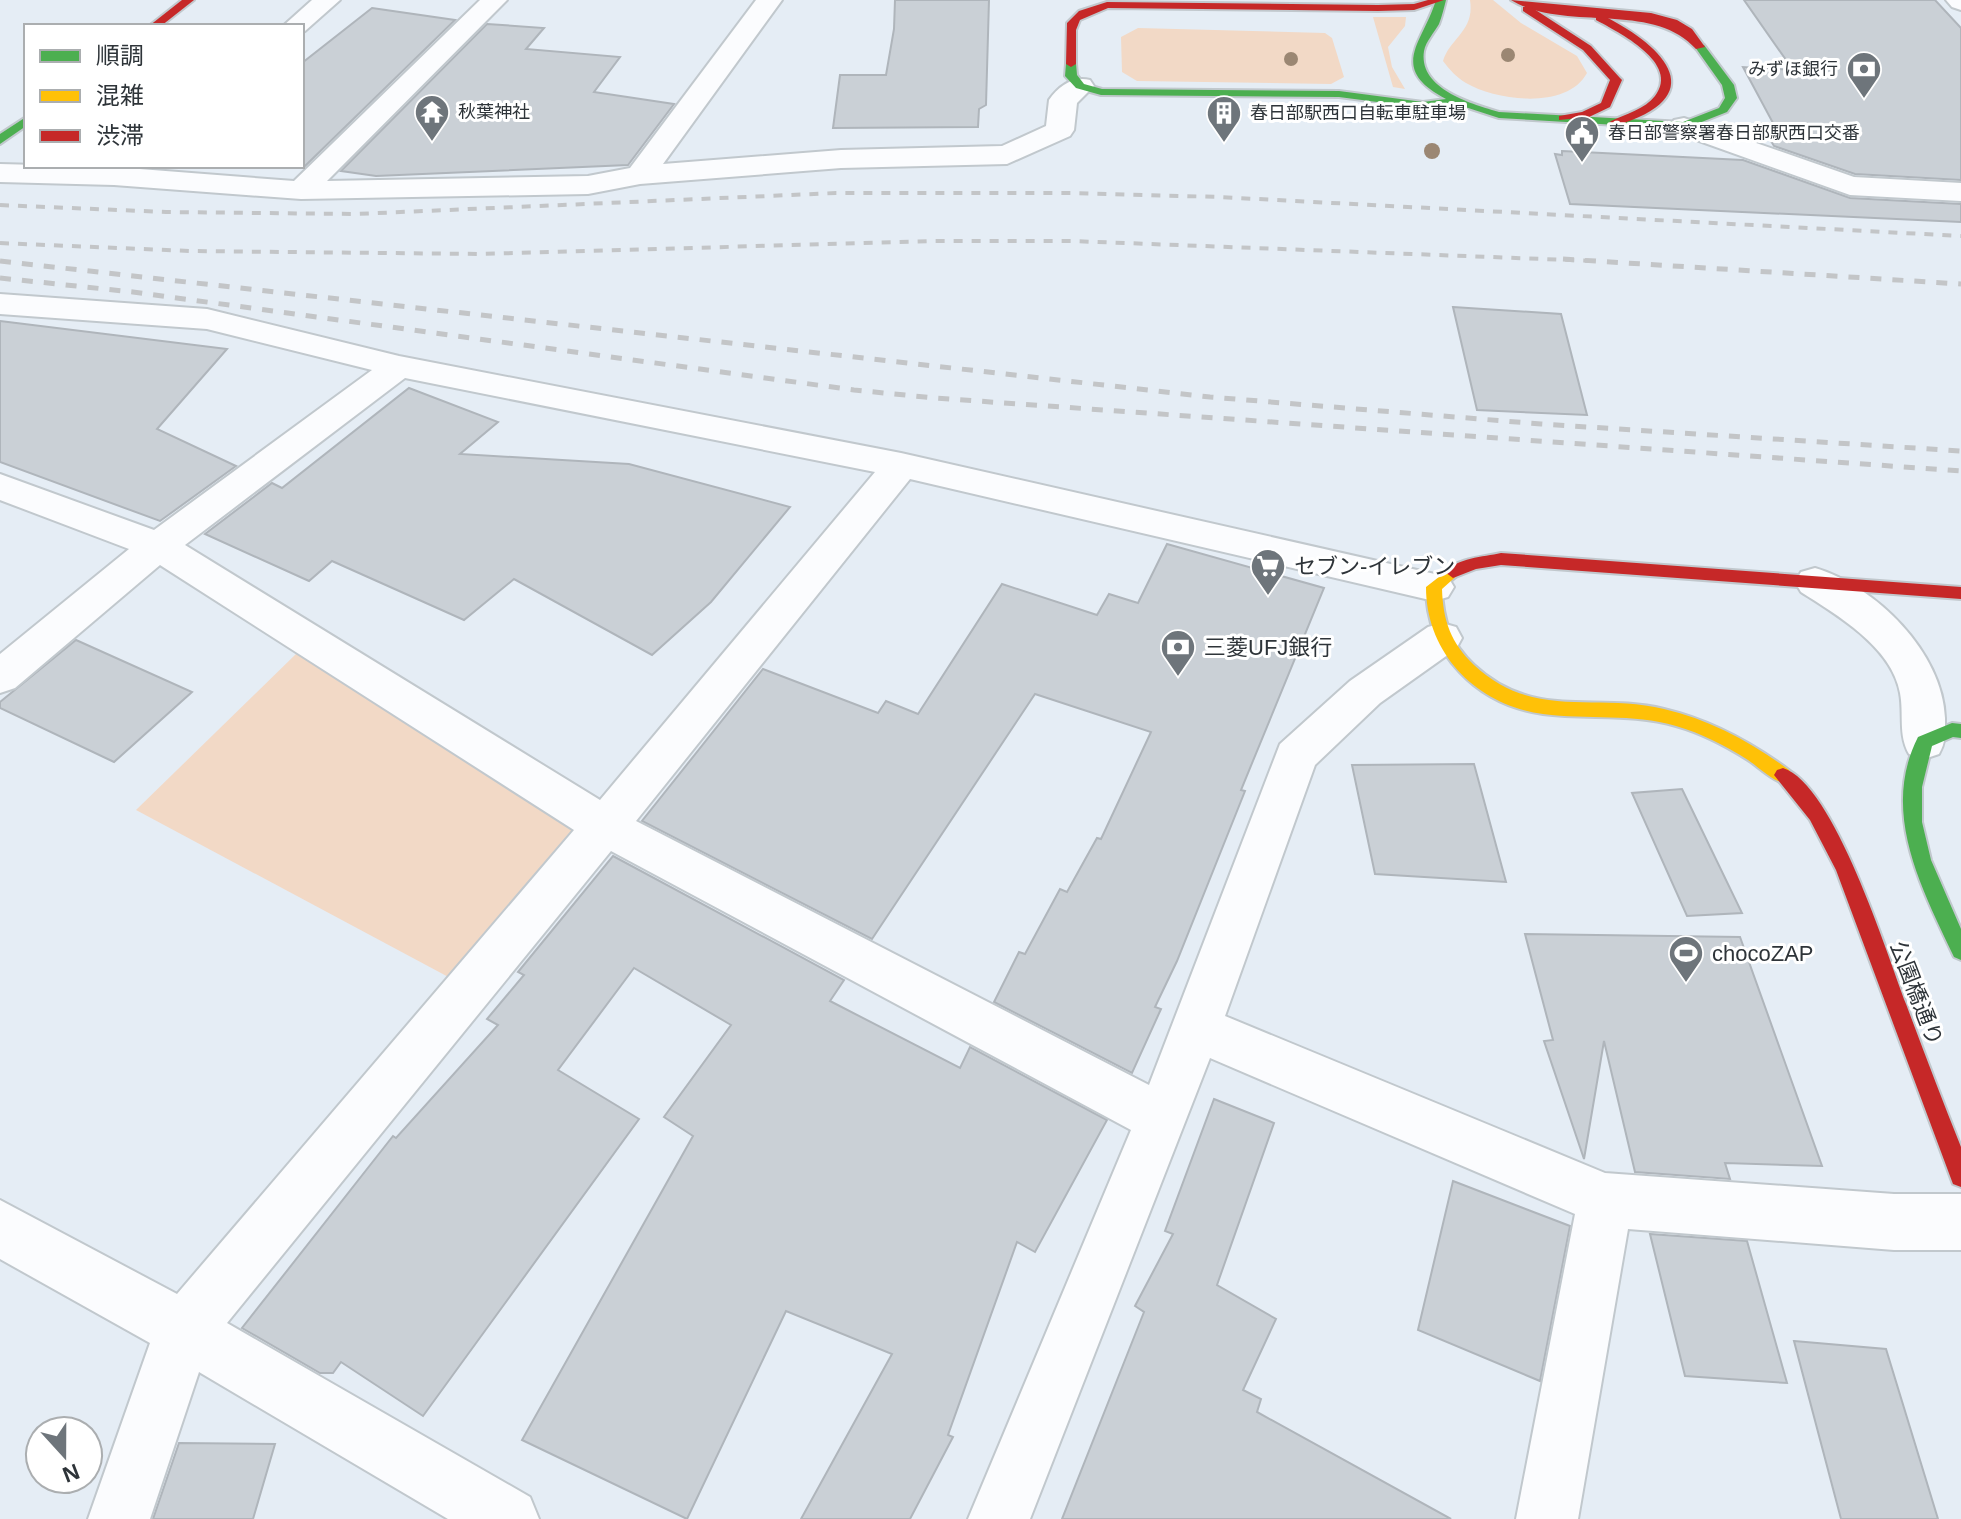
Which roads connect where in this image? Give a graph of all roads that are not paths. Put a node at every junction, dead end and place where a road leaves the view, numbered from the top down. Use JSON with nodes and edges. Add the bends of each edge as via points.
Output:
{"nodes":[{"id":1,"x":189,"y":0,"type":"edge"},
{"id":2,"x":327,"y":0,"type":"edge"},
{"id":3,"x":494,"y":0,"type":"edge"},
{"id":4,"x":769,"y":0,"type":"edge"},
{"id":5,"x":1440,"y":0,"type":"edge"},
{"id":6,"x":1515,"y":0,"type":"edge"},
{"id":7,"x":1587,"y":12,"type":"junction"},
{"id":8,"x":157,"y":24,"type":"edge"},
{"id":9,"x":298,"y":24,"type":"edge"},
{"id":10,"x":1080,"y":86,"type":"junction"},
{"id":11,"x":1453,"y":101,"type":"junction"},
{"id":12,"x":1557,"y":119,"type":"junction"},
{"id":13,"x":24,"y":122,"type":"edge"},
{"id":14,"x":1615,"y":123,"type":"junction"},
{"id":15,"x":1684,"y":126,"type":"junction"},
{"id":16,"x":0,"y":140,"type":"edge"},
{"id":17,"x":120,"y":171,"type":"edge"},
{"id":18,"x":0,"y":173,"type":"edge"},
{"id":19,"x":640,"y":175,"type":"junction"},
{"id":20,"x":301,"y":190,"type":"junction"},
{"id":21,"x":1961,"y":192,"type":"edge"},
{"id":22,"x":0,"y":304,"type":"edge"},
{"id":23,"x":399,"y":366,"type":"junction"},
{"id":24,"x":901,"y":465,"type":"junction"},
{"id":25,"x":0,"y":486,"type":"edge"},
{"id":26,"x":158,"y":546,"type":"junction"},
{"id":27,"x":1815,"y":582,"type":"junction"},
{"id":28,"x":1434,"y":587,"type":"junction"},
{"id":29,"x":1961,"y":593,"type":"edge"},
{"id":30,"x":1442,"y":638,"type":"junction"},
{"id":31,"x":0,"y":677,"type":"edge"},
{"id":32,"x":1942,"y":737,"type":"edge"},
{"id":33,"x":605,"y":826,"type":"junction"},
{"id":34,"x":1961,"y":951,"type":"edge"},
{"id":35,"x":1196,"y":1028,"type":"junction"},
{"id":36,"x":1162,"y":1119,"type":"junction"},
{"id":37,"x":1961,"y":1176,"type":"edge"},
{"id":38,"x":1605,"y":1200,"type":"junction"},
{"id":39,"x":1961,"y":1222,"type":"edge"},
{"id":40,"x":0,"y":1228,"type":"edge"},
{"id":41,"x":184,"y":1330,"type":"junction"},
{"id":42,"x":119,"y":1519,"type":"edge"},
{"id":43,"x":508,"y":1519,"type":"edge"},
{"id":44,"x":999,"y":1519,"type":"edge"},
{"id":45,"x":1547,"y":1519,"type":"edge"}],
"edges":[{"from":1,"to":8,"type":"street"},
{"from":2,"to":9,"type":"street"},
{"from":3,"to":20,"type":"street"},
{"from":4,"to":19,"type":"street"},
{"from":5,"to":10,"type":"street","via":[[1378,8],[1107,5],[1078,13],[1070,24],[1071,76]]},
{"from":5,"to":11,"type":"street","via":[[1436,20],[1418,49],[1418,65],[1432,87]]},
{"from":6,"to":7,"type":"street"},
{"from":6,"to":12,"type":"street","via":[[1592,51],[1616,80],[1606,105]]},
{"from":7,"to":14,"type":"street","via":[[1630,32],[1664,63],[1668,80],[1654,108]]},
{"from":7,"to":15,"type":"street","via":[[1651,16],[1688,31],[1728,85],[1731,98],[1723,110]]},
{"from":10,"to":11,"type":"street","via":[[1101,92],[1339,94],[1423,105]]},
{"from":10,"to":19,"type":"street","via":[[1063,100],[1060,130],[1007,155],[841,159]]},
{"from":11,"to":12,"type":"street","via":[[1499,115]]},
{"from":12,"to":14,"type":"street"},
{"from":13,"to":16,"type":"street"},
{"from":14,"to":15,"type":"street"},
{"from":15,"to":21,"type":"street","via":[[1850,186]]},
{"from":17,"to":18,"type":"street"},
{"from":17,"to":20,"type":"street"},
{"from":19,"to":20,"type":"street","via":[[588,185]]},
{"from":22,"to":23,"type":"street","via":[[207,319]]},
{"from":23,"to":24,"type":"street"},
{"from":23,"to":26,"type":"street"},
{"from":24,"to":28,"type":"street"},
{"from":24,"to":33,"type":"street"},
{"from":25,"to":26,"type":"street"},
{"from":26,"to":31,"type":"street"},
{"from":26,"to":33,"type":"street"},
{"from":27,"to":28,"type":"street","via":[[1501,559],[1452,570]]},
{"from":27,"to":29,"type":"street"},
{"from":27,"to":32,"type":"street","via":[[1868,615],[1904,657]]},
{"from":28,"to":30,"type":"street"},
{"from":30,"to":35,"type":"street","via":[[1365,692],[1296,756]]},
{"from":30,"to":37,"type":"street","name":"公園橋通り","via":[[1461,665],[1499,692],[1538,707],[1646,712],[1703,727],[1750,750],[1792,782],[1845,872]]},
{"from":32,"to":34,"type":"street","via":[[1913,777],[1912,816]]},
{"from":33,"to":36,"type":"street"},
{"from":33,"to":41,"type":"street"},
{"from":35,"to":36,"type":"street"},
{"from":35,"to":38,"type":"street"},
{"from":36,"to":44,"type":"street"},
{"from":38,"to":39,"type":"street","via":[[1894,1222]]},
{"from":38,"to":45,"type":"street"},
{"from":40,"to":41,"type":"street"},
{"from":41,"to":42,"type":"street"},
{"from":41,"to":43,"type":"street"}]}
